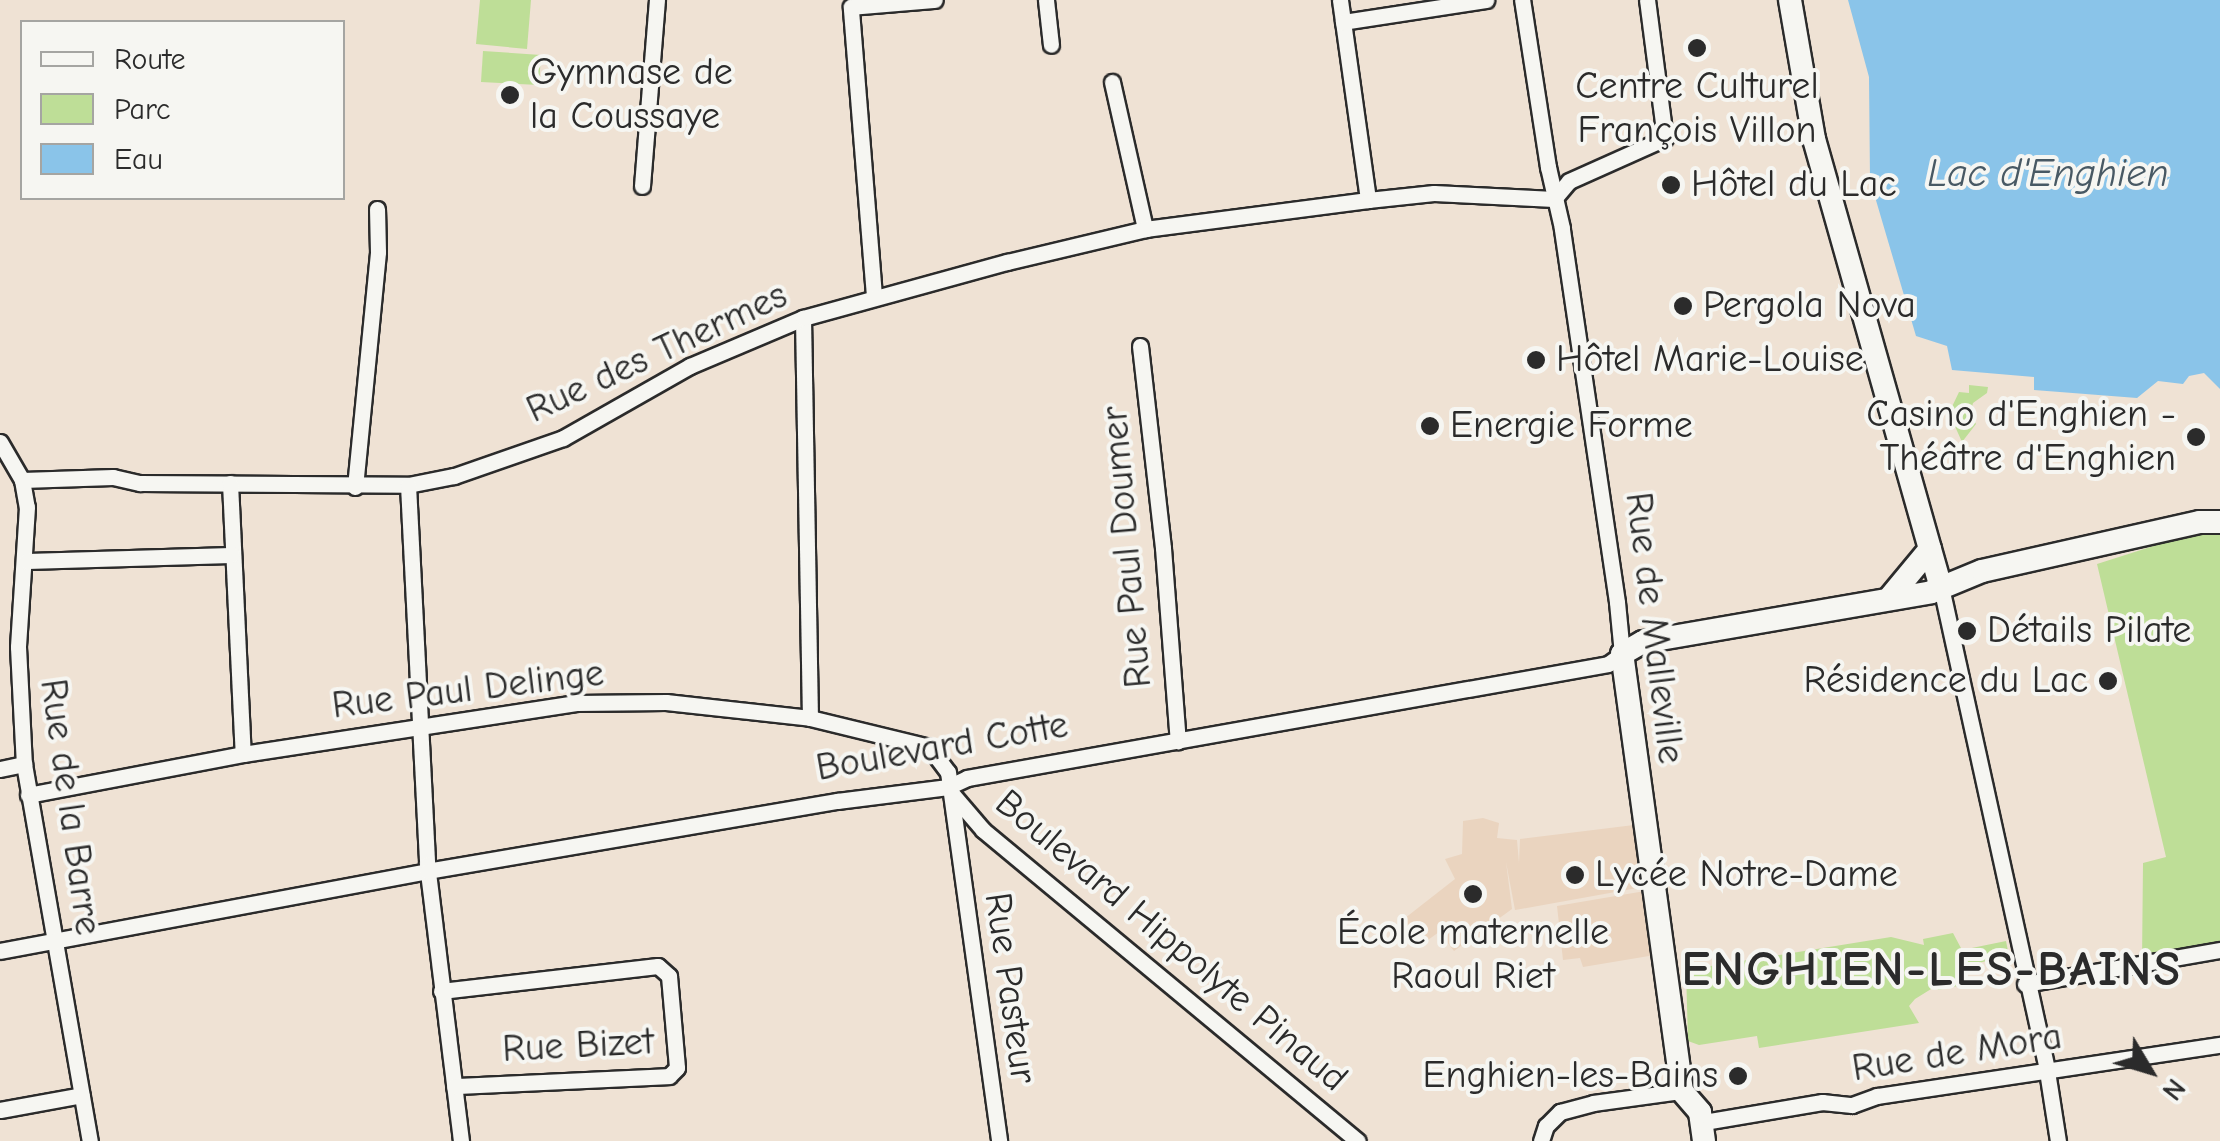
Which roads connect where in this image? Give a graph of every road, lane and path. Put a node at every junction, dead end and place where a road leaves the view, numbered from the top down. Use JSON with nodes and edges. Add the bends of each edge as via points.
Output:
{"nodes":[{"id":1,"x":658,"y":0,"type":"edge"},
{"id":2,"x":935,"y":0,"type":"edge"},
{"id":3,"x":1046,"y":0,"type":"edge"},
{"id":4,"x":1340,"y":0,"type":"edge"},
{"id":5,"x":1486,"y":0,"type":"edge"},
{"id":6,"x":1522,"y":0,"type":"edge"},
{"id":7,"x":1647,"y":0,"type":"edge"},
{"id":8,"x":1790,"y":0,"type":"edge"},
{"id":9,"x":1343,"y":22,"type":"junction"},
{"id":10,"x":1050,"y":45,"type":"dead end"},
{"id":11,"x":1112,"y":82,"type":"dead end"},
{"id":12,"x":642,"y":186,"type":"dead end"},
{"id":13,"x":1554,"y":199,"type":"junction"},
{"id":14,"x":1368,"y":200,"type":"junction"},
{"id":15,"x":377,"y":209,"type":"dead end"},
{"id":16,"x":1145,"y":229,"type":"junction"},
{"id":17,"x":874,"y":296,"type":"junction"},
{"id":18,"x":804,"y":318,"type":"junction"},
{"id":19,"x":1140,"y":346,"type":"dead end"},
{"id":20,"x":0,"y":442,"type":"edge"},
{"id":21,"x":22,"y":480,"type":"junction"},
{"id":22,"x":230,"y":482,"type":"junction"},
{"id":23,"x":408,"y":484,"type":"junction"},
{"id":24,"x":354,"y":487,"type":"junction"},
{"id":25,"x":2220,"y":522,"type":"edge"},
{"id":26,"x":2220,"y":533,"type":"edge"},
{"id":27,"x":1930,"y":545,"type":"junction"},
{"id":28,"x":232,"y":555,"type":"junction"},
{"id":29,"x":26,"y":561,"type":"junction"},
{"id":30,"x":1982,"y":571,"type":"junction"},
{"id":31,"x":1941,"y":587,"type":"junction"},
{"id":32,"x":1891,"y":596,"type":"junction"},
{"id":33,"x":18,"y":647,"type":"junction"},
{"id":34,"x":0,"y":648,"type":"edge"},
{"id":35,"x":1622,"y":654,"type":"junction"},
{"id":36,"x":810,"y":718,"type":"junction"},
{"id":37,"x":418,"y":728,"type":"junction"},
{"id":38,"x":1178,"y":740,"type":"junction"},
{"id":39,"x":243,"y":754,"type":"junction"},
{"id":40,"x":24,"y":764,"type":"junction"},
{"id":41,"x":0,"y":769,"type":"edge"},
{"id":42,"x":948,"y":787,"type":"junction"},
{"id":43,"x":28,"y":795,"type":"junction"},
{"id":44,"x":982,"y":830,"type":"junction"},
{"id":45,"x":956,"y":845,"type":"junction"},
{"id":46,"x":428,"y":871,"type":"junction"},
{"id":47,"x":56,"y":940,"type":"junction"},
{"id":48,"x":2220,"y":950,"type":"edge"},
{"id":49,"x":0,"y":951,"type":"edge"},
{"id":50,"x":2025,"y":984,"type":"junction"},
{"id":51,"x":441,"y":992,"type":"junction"},
{"id":52,"x":2220,"y":1044,"type":"edge"},
{"id":53,"x":2047,"y":1071,"type":"junction"},
{"id":54,"x":454,"y":1086,"type":"junction"},
{"id":55,"x":1682,"y":1091,"type":"junction"},
{"id":56,"x":82,"y":1095,"type":"junction"},
{"id":57,"x":0,"y":1110,"type":"edge"},
{"id":58,"x":1704,"y":1132,"type":"edge"},
{"id":59,"x":90,"y":1141,"type":"edge"},
{"id":60,"x":461,"y":1141,"type":"edge"},
{"id":61,"x":1000,"y":1141,"type":"edge"},
{"id":62,"x":1358,"y":1141,"type":"edge"},
{"id":63,"x":1541,"y":1141,"type":"edge"},
{"id":64,"x":2058,"y":1141,"type":"edge"}],
"edges":[{"from":1,"to":12,"type":"street"},
{"from":2,"to":17,"type":"street","via":[[850,7]]},
{"from":3,"to":10,"type":"street"},
{"from":4,"to":9,"type":"street"},
{"from":5,"to":9,"type":"street"},
{"from":6,"to":13,"type":"street","name":"Rue de Malleville"},
{"from":7,"to":13,"type":"street","via":[[1665,138],[1569,181]]},
{"from":8,"to":27,"type":"main road","via":[[1814,138]]},
{"from":9,"to":14,"type":"street"},
{"from":11,"to":16,"type":"street"},
{"from":13,"to":14,"type":"street","name":"Rue des Thermes","via":[[1434,193]]},
{"from":13,"to":35,"type":"street","name":"Rue de Malleville"},
{"from":14,"to":16,"type":"street","name":"Rue des Thermes"},
{"from":15,"to":24,"type":"street"},
{"from":16,"to":17,"type":"street","name":"Rue des Thermes"},
{"from":17,"to":18,"type":"street","name":"Rue des Thermes"},
{"from":18,"to":23,"type":"street","name":"Rue des Thermes","via":[[690,366],[563,438],[454,476]]},
{"from":18,"to":36,"type":"street"},
{"from":19,"to":38,"type":"street","name":"Rue Paul Doumer"},
{"from":20,"to":21,"type":"street"},
{"from":21,"to":22,"type":"street","name":"Rue des Thermes"},
{"from":21,"to":29,"type":"street","name":"Rue de la Barre"},
{"from":22,"to":24,"type":"street","name":"Rue des Thermes"},
{"from":22,"to":28,"type":"street"},
{"from":23,"to":24,"type":"street","name":"Rue des Thermes"},
{"from":23,"to":37,"type":"street"},
{"from":25,"to":30,"type":"main road"},
{"from":26,"to":31,"type":"main road","via":[[2188,534],[1963,590]]},
{"from":27,"to":30,"type":"main road","via":[[1952,562]]},
{"from":27,"to":31,"type":"main road"},
{"from":27,"to":32,"type":"main road"},
{"from":28,"to":29,"type":"street"},
{"from":28,"to":39,"type":"street"},
{"from":29,"to":33,"type":"street","name":"Rue de la Barre"},
{"from":30,"to":31,"type":"main road"},
{"from":31,"to":32,"type":"main road","name":"Boulevard Cotte","via":[[1928,584]]},
{"from":31,"to":50,"type":"street"},
{"from":32,"to":35,"type":"main road","name":"Boulevard Cotte","via":[[1643,642]]},
{"from":33,"to":34,"type":"street"},
{"from":33,"to":40,"type":"street","name":"Rue de la Barre"},
{"from":35,"to":38,"type":"street","name":"Boulevard Cotte","via":[[1608,664]]},
{"from":35,"to":55,"type":"main road","name":"Rue de Malleville"},
{"from":36,"to":37,"type":"street","name":"Rue Paul Delinge","via":[[666,702],[576,703]]},
{"from":36,"to":42,"type":"street","name":"Rue Paul Delinge","via":[[929,748],[948,772]]},
{"from":37,"to":39,"type":"street","name":"Rue Paul Delinge"},
{"from":37,"to":46,"type":"street"},
{"from":38,"to":42,"type":"street","name":"Boulevard Cotte","via":[[967,778]]},
{"from":39,"to":43,"type":"street","name":"Rue Paul Delinge"},
{"from":40,"to":41,"type":"street"},
{"from":40,"to":43,"type":"street","name":"Rue de la Barre"},
{"from":42,"to":44,"type":"street","name":"Boulevard Hippolyte Pinaud"},
{"from":42,"to":45,"type":"street","name":"Rue Pasteur"},
{"from":42,"to":46,"type":"street","name":"Boulevard Cotte"},
{"from":43,"to":47,"type":"street","name":"Rue de la Barre"},
{"from":44,"to":45,"type":"street","name":"Rue Pasteur"},
{"from":44,"to":62,"type":"street","name":"Boulevard Hippolyte Pinaud"},
{"from":45,"to":61,"type":"street","name":"Rue Pasteur"},
{"from":46,"to":47,"type":"street","name":"Boulevard Cotte"},
{"from":46,"to":51,"type":"street"},
{"from":47,"to":49,"type":"street","name":"Boulevard Cotte"},
{"from":47,"to":56,"type":"street","name":"Rue de la Barre"},
{"from":48,"to":50,"type":"street"},
{"from":50,"to":53,"type":"street"},
{"from":51,"to":54,"type":"street"},
{"from":51,"to":54,"type":"street","name":"Rue Bizet","via":[[658,966],[670,976],[677,1068],[668,1076]]},
{"from":52,"to":53,"type":"street","name":"Rue de Mora"},
{"from":53,"to":58,"type":"street","name":"Rue de Mora","via":[[1852,1105],[1822,1102]]},
{"from":53,"to":64,"type":"street"},
{"from":54,"to":60,"type":"street"},
{"from":55,"to":58,"type":"main road","name":"Rue de Malleville"},
{"from":55,"to":63,"type":"street","via":[[1560,1112]]},
{"from":56,"to":57,"type":"street"},
{"from":56,"to":59,"type":"street","name":"Rue de la Barre"}]}
